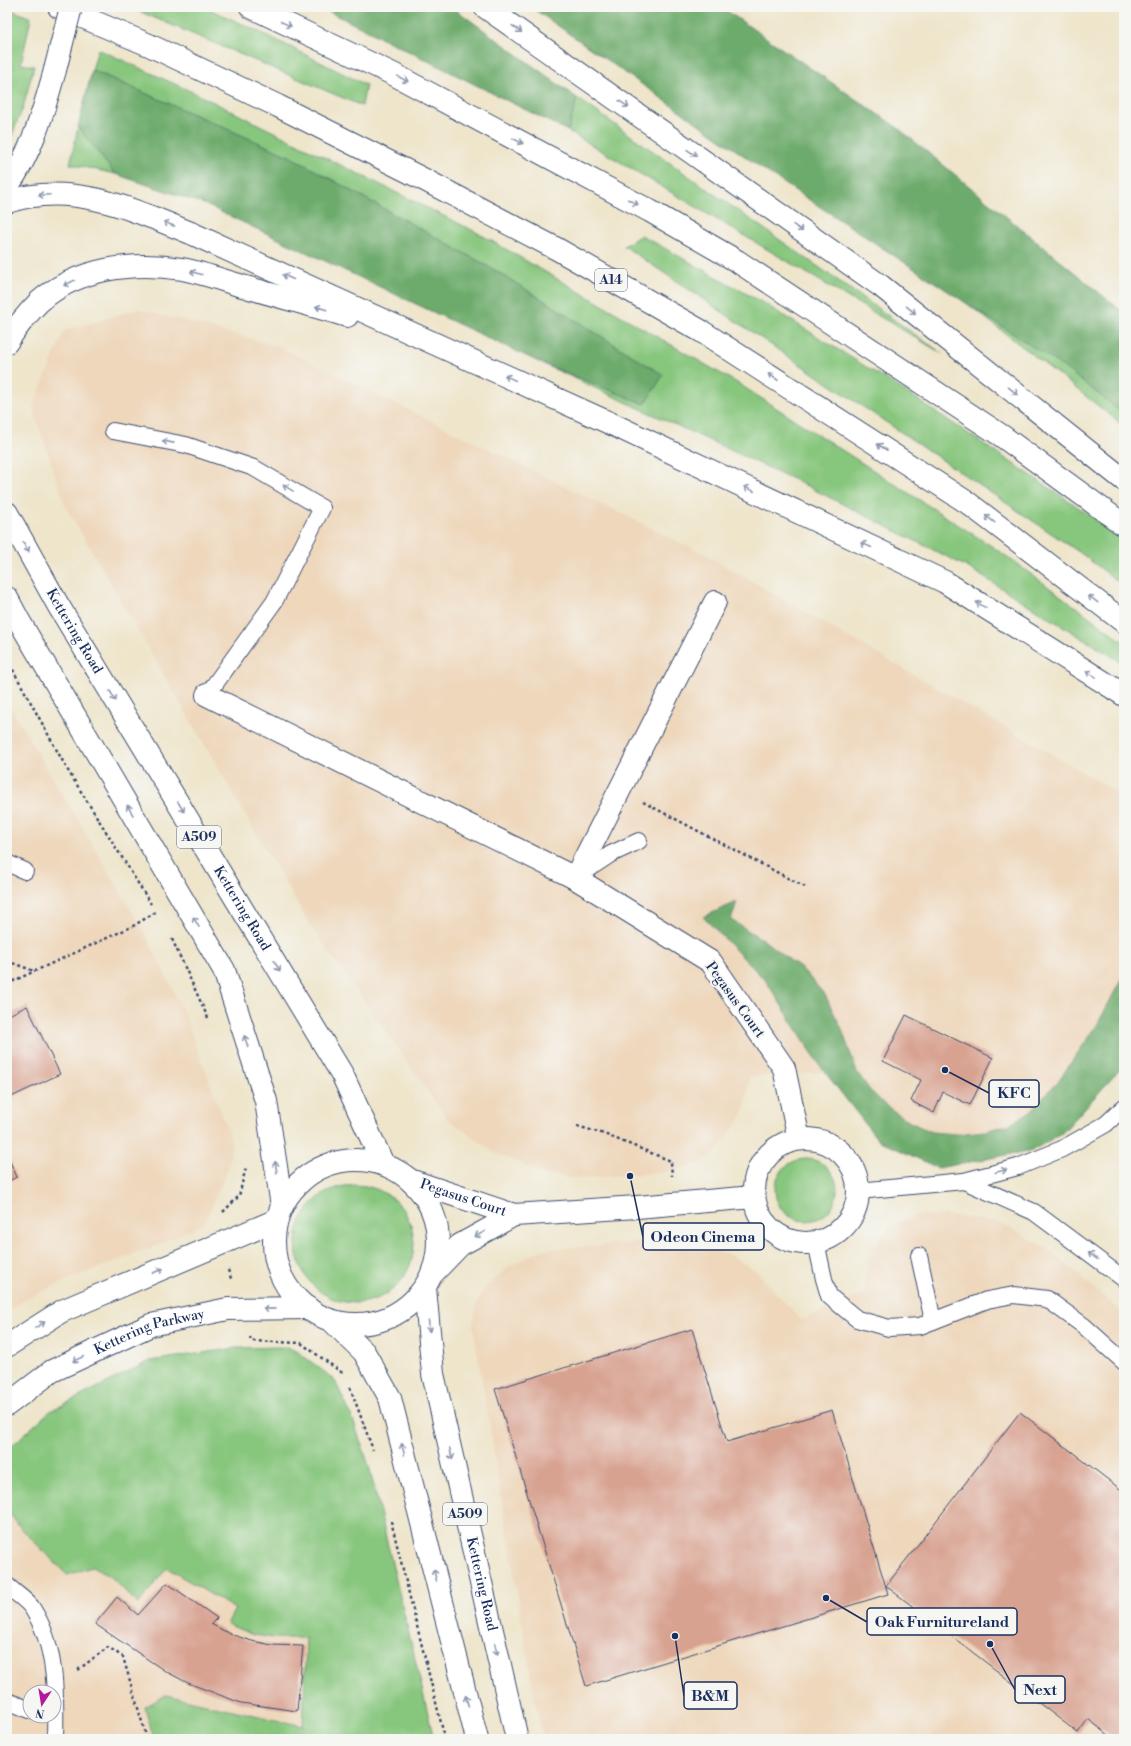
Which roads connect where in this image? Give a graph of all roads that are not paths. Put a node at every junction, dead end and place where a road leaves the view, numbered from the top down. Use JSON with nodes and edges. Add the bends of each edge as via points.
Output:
{"nodes":[{"id":1,"x":59,"y":7,"type":"edge"},
{"id":2,"x":71,"y":7,"type":"edge"},
{"id":3,"x":251,"y":7,"type":"edge"},
{"id":4,"x":485,"y":7,"type":"edge"},
{"id":5,"x":7,"y":187,"type":"edge"},
{"id":6,"x":7,"y":202,"type":"edge"},
{"id":7,"x":426,"y":339,"type":"junction"},
{"id":8,"x":7,"y":342,"type":"edge"},
{"id":9,"x":113,"y":431,"type":"dead end"},
{"id":10,"x":1124,"y":480,"type":"edge"},
{"id":11,"x":7,"y":513,"type":"edge"},
{"id":12,"x":1124,"y":525,"type":"edge"},
{"id":13,"x":7,"y":598,"type":"edge"},
{"id":14,"x":715,"y":602,"type":"dead end"},
{"id":15,"x":1124,"y":622,"type":"edge"},
{"id":16,"x":207,"y":695,"type":"joint"},
{"id":17,"x":1124,"y":695,"type":"edge"},
{"id":18,"x":638,"y":841,"type":"dead end"},
{"id":19,"x":7,"y":863,"type":"edge"},
{"id":20,"x":26,"y":871,"type":"dead end"},
{"id":21,"x":575,"y":878,"type":"junction"},
{"id":22,"x":1124,"y":1107,"type":"edge"},
{"id":23,"x":799,"y":1139,"type":"junction"},
{"id":24,"x":383,"y":1164,"type":"junction"},
{"id":25,"x":412,"y":1181,"type":"junction"},
{"id":26,"x":964,"y":1181,"type":"junction"},
{"id":27,"x":858,"y":1191,"type":"junction"},
{"id":28,"x":754,"y":1197,"type":"junction"},
{"id":29,"x":280,"y":1213,"type":"junction"},
{"id":30,"x":514,"y":1215,"type":"junction"},
{"id":31,"x":816,"y":1242,"type":"junction"},
{"id":32,"x":919,"y":1256,"type":"dead end"},
{"id":33,"x":1124,"y":1279,"type":"edge"},
{"id":34,"x":429,"y":1281,"type":"junction"},
{"id":35,"x":308,"y":1308,"type":"junction"},
{"id":36,"x":332,"y":1321,"type":"junction"},
{"id":37,"x":933,"y":1321,"type":"junction"},
{"id":38,"x":7,"y":1346,"type":"edge"},
{"id":39,"x":1124,"y":1362,"type":"edge"},
{"id":40,"x":7,"y":1405,"type":"edge"},
{"id":41,"x":7,"y":1585,"type":"edge"},
{"id":42,"x":54,"y":1684,"type":"edge"},
{"id":43,"x":7,"y":1701,"type":"edge"},
{"id":44,"x":22,"y":1707,"type":"edge"},
{"id":45,"x":55,"y":1724,"type":"edge"},
{"id":46,"x":55,"y":1739,"type":"edge"},
{"id":47,"x":477,"y":1739,"type":"edge"},
{"id":48,"x":517,"y":1739,"type":"edge"}],
"edges":[{"from":15,"to":1,"type":"main road","number":"A14","one_way":true,"via":[[968,502],[701,331],[557,250],[421,178],[257,96]]},
{"from":2,"to":5,"type":"main road","bridge":true,"via":[[45,105],[23,160]]},
{"from":3,"to":12,"type":"main road","one_way":true,"via":[[393,74],[650,211],[737,261],[1002,436]]},
{"from":4,"to":10,"type":"main road","one_way":true,"via":[[881,286]]},
{"from":7,"to":6,"type":"main road","one_way":true,"via":[[193,234],[126,208],[75,194],[33,195]]},
{"from":7,"to":8,"type":"main road","one_way":true,"via":[[182,269],[144,265],[112,268],[84,275],[61,287],[40,302]]},
{"from":17,"to":7,"type":"main road","one_way":true,"via":[[945,582]]},
{"from":16,"to":9,"type":"lane","one_way":true,"via":[[274,602],[322,508],[254,468],[186,445]]},
{"from":11,"to":24,"type":"main road","name":"Kettering Road","number":"A509","one_way":true,"via":[[58,605],[342,1074]]},
{"from":29,"to":13,"type":"main road","one_way":true,"via":[[266,1101],[224,970]]},
{"from":14,"to":21,"type":"main road"},
{"from":16,"to":21,"type":"main road","name":"Pegasus Court"},
{"from":18,"to":21,"type":"lane","via":[[611,854]]},
{"from":19,"to":20,"type":"lane"},
{"from":21,"to":23,"type":"main road","name":"Pegasus Court","via":[[711,962],[784,1068]]},
{"from":26,"to":22,"type":"lane","one_way":true,"via":[[1018,1167],[1062,1150],[1106,1124]]},
{"from":23,"to":27,"type":"main road","via":[[821,1140],[841,1151],[854,1169]]},
{"from":23,"to":28,"type":"main road","via":[[780,1145],[764,1158],[755,1177]]},
{"from":24,"to":25,"type":"main road"},
{"from":24,"to":29,"type":"main road","via":[[359,1160],[336,1162],[314,1172],[296,1186]]},
{"from":25,"to":30,"type":"main road","name":"Pegasus Court"},
{"from":25,"to":34,"type":"main road","via":[[428,1201],[437,1224],[438,1250]]},
{"from":26,"to":27,"type":"lane"},
{"from":33,"to":26,"type":"lane","one_way":true,"via":[[1034,1212]]},
{"from":27,"to":31,"type":"main road","via":[[855,1208],[846,1224],[833,1236]]},
{"from":28,"to":30,"type":"main road","name":"Pegasus Court"},
{"from":28,"to":31,"type":"main road","via":[[760,1217],[775,1233],[794,1242]]},
{"from":29,"to":35,"type":"main road","via":[[274,1245],[279,1269],[290,1291]]},
{"from":38,"to":29,"type":"main road","one_way":true,"via":[[62,1311]]},
{"from":30,"to":34,"type":"main road","name":"Pegasus Court","one_way":true,"via":[[460,1244]]},
{"from":31,"to":37,"type":"lane","via":[[829,1296],[856,1319],[889,1328],[920,1326]]},
{"from":32,"to":37,"type":"lane"},
{"from":34,"to":36,"type":"main road","name":"Pegasus Court","via":[[407,1307],[384,1319],[358,1324]]},
{"from":34,"to":48,"type":"main road","name":"Kettering Road","number":"A509","one_way":true,"via":[[433,1374]]},
{"from":35,"to":36,"type":"main road"},
{"from":35,"to":40,"type":"main road","name":"Kettering Parkway","one_way":true,"via":[[228,1309],[151,1325],[52,1371]]},
{"from":47,"to":36,"type":"main road","number":"A509","one_way":true,"via":[[390,1398],[364,1352]]},
{"from":37,"to":39,"type":"lane","via":[[987,1300],[1014,1296],[1047,1299],[1084,1326]]},
{"from":41,"to":42,"type":"lane","via":[[31,1607],[43,1628],[50,1647]]},
{"from":43,"to":44,"type":"lane"},
{"from":45,"to":46,"type":"lane"}]}
